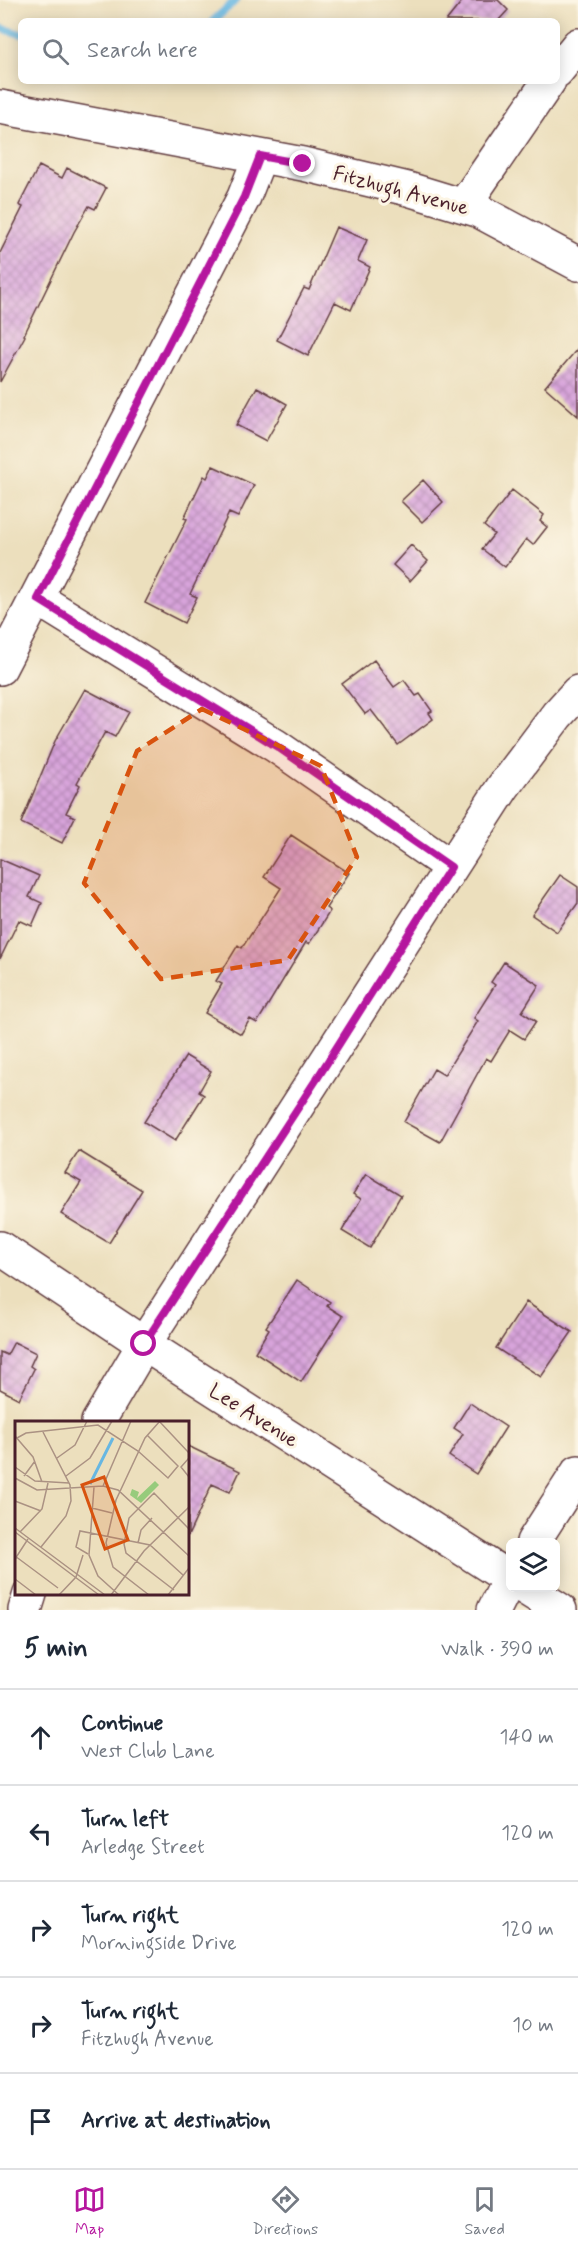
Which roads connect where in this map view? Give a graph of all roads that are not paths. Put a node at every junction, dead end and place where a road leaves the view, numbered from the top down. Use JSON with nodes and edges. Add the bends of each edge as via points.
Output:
{"nodes":[{"id":1,"x":578,"y":45,"type":"edge"},
{"id":2,"x":560,"y":67,"type":"edge"},
{"id":3,"x":547,"y":84,"type":"edge"},
{"id":4,"x":0,"y":107,"type":"edge"},
{"id":5,"x":260,"y":156,"type":"junction"},
{"id":6,"x":464,"y":205,"type":"junction"},
{"id":7,"x":578,"y":264,"type":"edge"},
{"id":8,"x":38,"y":599,"type":"junction"},
{"id":9,"x":0,"y":668,"type":"edge"},
{"id":10,"x":578,"y":692,"type":"edge"},
{"id":11,"x":451,"y":867,"type":"junction"},
{"id":12,"x":0,"y":1248,"type":"edge"},
{"id":13,"x":144,"y":1344,"type":"junction"},
{"id":14,"x":99,"y":1421,"type":"edge"},
{"id":15,"x":578,"y":1472,"type":"edge"},
{"id":16,"x":535,"y":1538,"type":"edge"},
{"id":17,"x":506,"y":1575,"type":"edge"},
{"id":18,"x":506,"y":1586,"type":"edge"},
{"id":19,"x":533,"y":1592,"type":"edge"},
{"id":20,"x":29,"y":1595,"type":"edge"},
{"id":21,"x":25,"y":1610,"type":"edge"},
{"id":22,"x":494,"y":1610,"type":"edge"},
{"id":23,"x":560,"y":1610,"type":"edge"}],
"edges":[{"from":1,"to":2,"type":"street"},
{"from":3,"to":6,"type":"street"},
{"from":4,"to":5,"type":"street","name":"Fitzhugh Avenue"},
{"from":5,"to":6,"type":"street","name":"Fitzhugh Avenue","via":[[398,186]]},
{"from":5,"to":8,"type":"street","via":[[244,197]]},
{"from":6,"to":7,"type":"street","name":"Fitzhugh Avenue"},
{"from":8,"to":9,"type":"street"},
{"from":8,"to":11,"type":"street","via":[[276,746]]},
{"from":10,"to":11,"type":"street","via":[[503,787]]},
{"from":11,"to":13,"type":"street"},
{"from":12,"to":13,"type":"street","name":"Lee Avenue"},
{"from":13,"to":14,"type":"street"},
{"from":13,"to":17,"type":"street","name":"Lee Avenue"},
{"from":15,"to":16,"type":"street"},
{"from":18,"to":22,"type":"street"},
{"from":19,"to":23,"type":"street"},
{"from":20,"to":21,"type":"street"}]}
